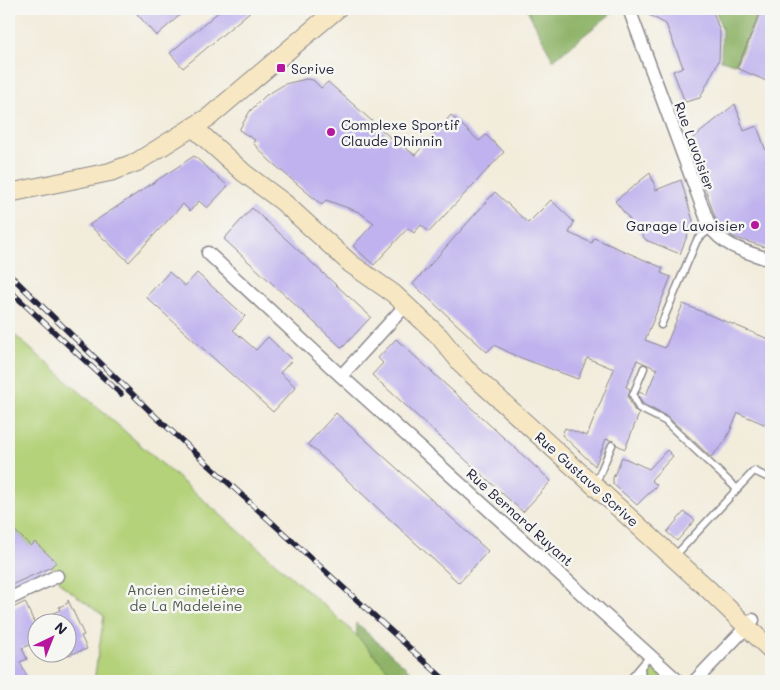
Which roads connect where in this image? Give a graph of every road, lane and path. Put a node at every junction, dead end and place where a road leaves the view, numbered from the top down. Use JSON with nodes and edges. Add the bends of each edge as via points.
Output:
{"nodes":[{"id":1,"x":337,"y":9,"type":"edge"},
{"id":2,"x":629,"y":9,"type":"edge"},
{"id":3,"x":197,"y":125,"type":"junction"},
{"id":4,"x":9,"y":193,"type":"edge"},
{"id":5,"x":711,"y":228,"type":"junction"},
{"id":6,"x":208,"y":252,"type":"dead end"},
{"id":7,"x":771,"y":260,"type":"edge"},
{"id":8,"x":403,"y":309,"type":"junction"},
{"id":9,"x":661,"y":325,"type":"dead end"},
{"id":10,"x":644,"y":368,"type":"dead end"},
{"id":11,"x":341,"y":376,"type":"junction"},
{"id":12,"x":612,"y":445,"type":"dead end"},
{"id":13,"x":771,"y":479,"type":"edge"},
{"id":14,"x":594,"y":486,"type":"junction"},
{"id":15,"x":737,"y":489,"type":"junction"},
{"id":16,"x":673,"y":558,"type":"junction"},
{"id":17,"x":57,"y":576,"type":"dead end"},
{"id":18,"x":9,"y":599,"type":"edge"},
{"id":19,"x":749,"y":623,"type":"junction"},
{"id":20,"x":771,"y":637,"type":"edge"},
{"id":21,"x":771,"y":650,"type":"edge"},
{"id":22,"x":650,"y":656,"type":"junction"},
{"id":23,"x":641,"y":667,"type":"junction"},
{"id":24,"x":697,"y":680,"type":"edge"},
{"id":25,"x":628,"y":681,"type":"edge"},
{"id":26,"x":642,"y":681,"type":"edge"},
{"id":27,"x":678,"y":681,"type":"edge"}],
"edges":[{"from":1,"to":3,"type":"street"},
{"from":2,"to":5,"type":"street","name":"Rue Lavoisier"},
{"from":3,"to":4,"type":"street","via":[[120,169]]},
{"from":3,"to":8,"type":"street","name":"Rue Gustave Scrive","via":[[261,177],[359,275]]},
{"from":5,"to":7,"type":"street","name":"Rue Lavoisier","via":[[725,243]]},
{"from":5,"to":9,"type":"lane","via":[[697,240]]},
{"from":6,"to":11,"type":"street","name":"Rue Bernard Ruyant"},
{"from":8,"to":11,"type":"street"},
{"from":8,"to":14,"type":"street","name":"Rue Gustave Scrive","via":[[449,357]]},
{"from":10,"to":15,"type":"lane","via":[[633,394],[638,408],[665,421]]},
{"from":11,"to":22,"type":"street","name":"Rue Bernard Ruyant"},
{"from":12,"to":14,"type":"lane"},
{"from":13,"to":15,"type":"lane","via":[[754,471]]},
{"from":14,"to":16,"type":"street","name":"Rue Gustave Scrive"},
{"from":15,"to":16,"type":"lane"},
{"from":16,"to":19,"type":"street","name":"Rue Gustave Scrive"},
{"from":17,"to":18,"type":"street"},
{"from":19,"to":20,"type":"street","name":"Rue Gustave Scrive"},
{"from":19,"to":21,"type":"street","name":"Rue Gustave Scrive"},
{"from":19,"to":24,"type":"street"},
{"from":22,"to":23,"type":"lane"},
{"from":22,"to":27,"type":"street","name":"Rue Bernard Ruyant"},
{"from":23,"to":25,"type":"lane"},
{"from":23,"to":26,"type":"lane"}]}
